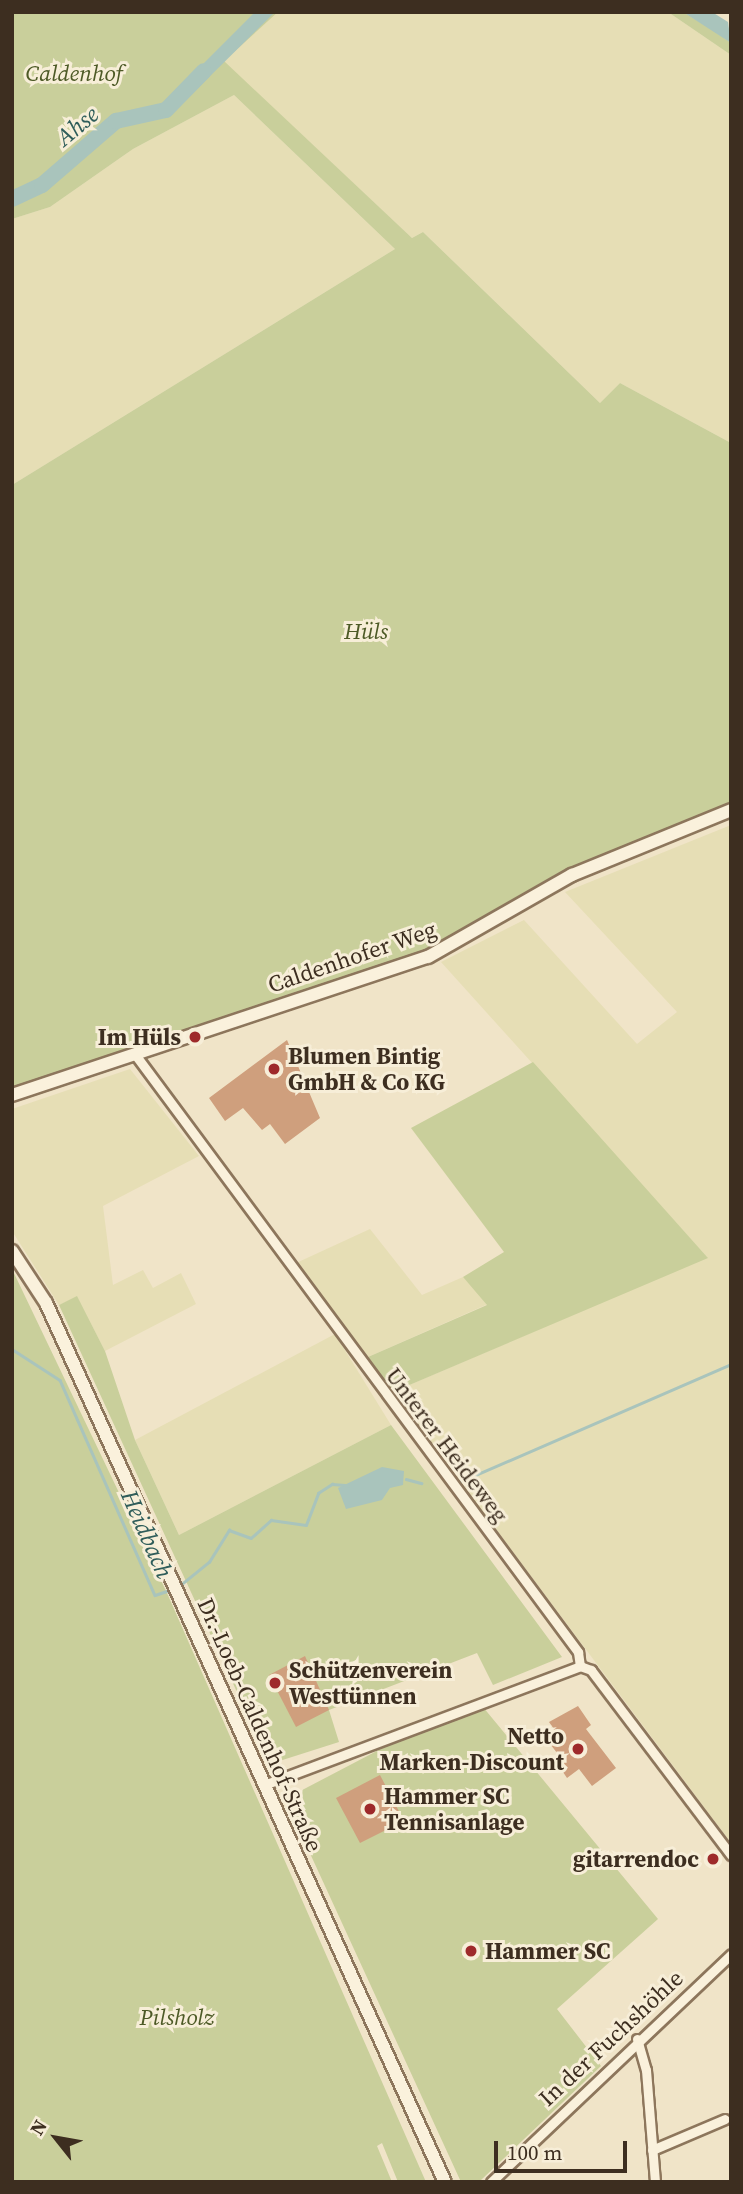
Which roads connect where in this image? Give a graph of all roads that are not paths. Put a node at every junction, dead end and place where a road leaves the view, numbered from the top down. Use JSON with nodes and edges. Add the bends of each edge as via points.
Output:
{"nodes":[{"id":1,"x":731,"y":810,"type":"edge"},
{"id":2,"x":134,"y":1053,"type":"junction"},
{"id":3,"x":12,"y":1095,"type":"edge"},
{"id":4,"x":12,"y":1251,"type":"edge"},
{"id":5,"x":580,"y":1666,"type":"junction"},
{"id":6,"x":264,"y":1785,"type":"junction"},
{"id":7,"x":731,"y":1855,"type":"edge"},
{"id":8,"x":731,"y":1954,"type":"edge"},
{"id":9,"x":637,"y":2039,"type":"junction"},
{"id":10,"x":725,"y":2119,"type":"dead end"},
{"id":11,"x":652,"y":2150,"type":"junction"},
{"id":12,"x":445,"y":2182,"type":"edge"},
{"id":13,"x":491,"y":2182,"type":"edge"},
{"id":14,"x":654,"y":2182,"type":"edge"}],
"edges":[{"from":1,"to":2,"type":"main road","name":"Caldenhofer Weg","via":[[572,875],[428,957]]},
{"from":2,"to":3,"type":"main road","name":"Caldenhofer Weg"},
{"from":2,"to":5,"type":"street","name":"Unterer Heideweg","via":[[578,1652]]},
{"from":4,"to":6,"type":"main road","name":"Dr.-Loeb-Caldenhof-Straße","via":[[46,1303]]},
{"from":5,"to":6,"type":"street"},
{"from":5,"to":7,"type":"street","name":"Unterer Heideweg","via":[[591,1670]]},
{"from":6,"to":12,"type":"main road","name":"Dr.-Loeb-Caldenhof-Straße"},
{"from":8,"to":9,"type":"street","name":"In der Fuchshöhle"},
{"from":9,"to":11,"type":"street","via":[[646,2070]]},
{"from":9,"to":13,"type":"street","name":"In der Fuchshöhle"},
{"from":10,"to":11,"type":"street"},
{"from":11,"to":14,"type":"street"}]}
